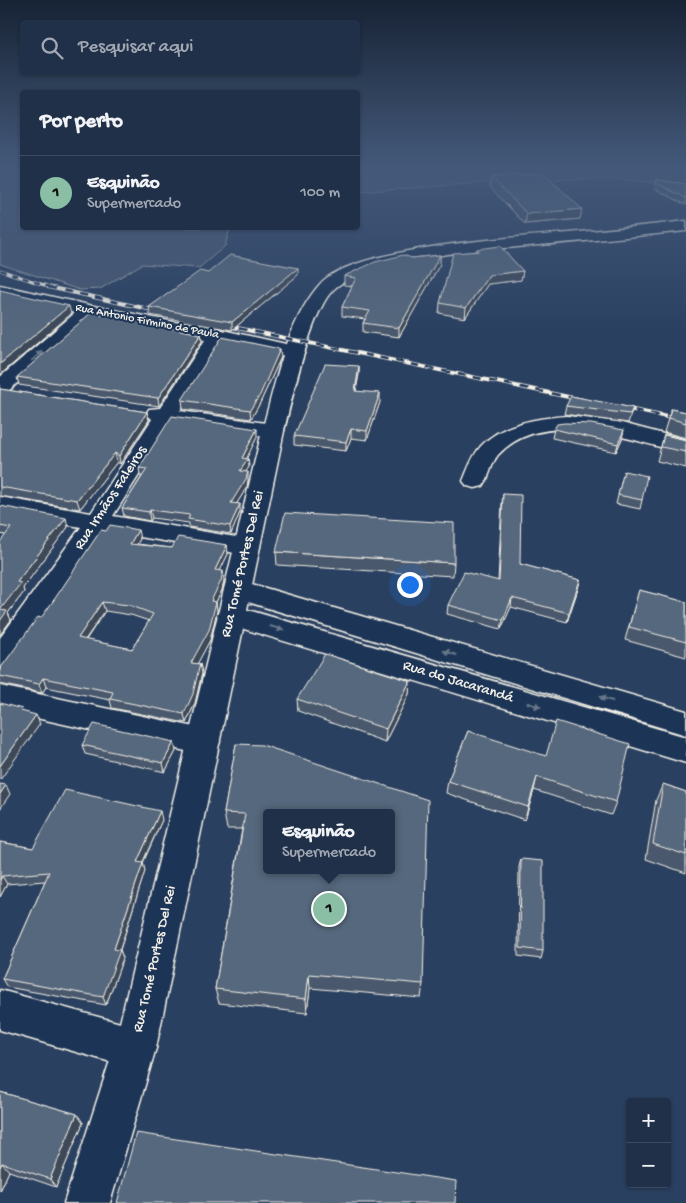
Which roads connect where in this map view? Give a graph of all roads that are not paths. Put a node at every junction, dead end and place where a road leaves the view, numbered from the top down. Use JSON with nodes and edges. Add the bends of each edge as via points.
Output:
{"nodes":[{"id":1,"x":686,"y":226,"type":"edge"},
{"id":2,"x":0,"y":290,"type":"edge"},
{"id":3,"x":89,"y":311,"type":"junction"},
{"id":4,"x":218,"y":335,"type":"junction"},
{"id":5,"x":296,"y":352,"type":"junction"},
{"id":6,"x":6,"y":390,"type":"edge"},
{"id":7,"x":135,"y":411,"type":"edge"},
{"id":8,"x":164,"y":415,"type":"junction"},
{"id":9,"x":273,"y":431,"type":"junction"},
{"id":10,"x":686,"y":447,"type":"edge"},
{"id":11,"x":475,"y":481,"type":"dead end"},
{"id":12,"x":0,"y":505,"type":"edge"},
{"id":13,"x":97,"y":522,"type":"junction"},
{"id":14,"x":247,"y":547,"type":"junction"},
{"id":15,"x":234,"y":602,"type":"junction"},
{"id":16,"x":0,"y":660,"type":"edge"},
{"id":17,"x":0,"y":698,"type":"edge"},
{"id":18,"x":638,"y":722,"type":"junction"},
{"id":19,"x":686,"y":722,"type":"edge"},
{"id":20,"x":204,"y":742,"type":"junction"},
{"id":21,"x":686,"y":750,"type":"edge"},
{"id":22,"x":0,"y":1010,"type":"edge"},
{"id":23,"x":135,"y":1048,"type":"junction"},
{"id":24,"x":87,"y":1203,"type":"edge"}],
"edges":[{"from":1,"to":5,"type":"street","name":"Rua Tomé Portes Del Rei","via":[[452,249],[391,260],[351,272],[328,285],[317,299]]},
{"from":2,"to":3,"type":"street","name":"Rua Antonio Firmino de Paula"},
{"from":3,"to":4,"type":"street","name":"Rua Antonio Firmino de Paula"},
{"from":6,"to":3,"type":"street","one_way":true},
{"from":4,"to":5,"type":"street","name":"Rua Antonio Firmino de Paula"},
{"from":4,"to":8,"type":"street","name":"Rua Irmãos Faleiros"},
{"from":5,"to":9,"type":"street","name":"Rua Tomé Portes Del Rei"},
{"from":7,"to":8,"type":"street"},
{"from":8,"to":9,"type":"street"},
{"from":8,"to":13,"type":"street","name":"Rua Irmãos Faleiros"},
{"from":9,"to":14,"type":"street","name":"Rua Tomé Portes Del Rei"},
{"from":10,"to":11,"type":"street","via":[[615,429],[552,422],[508,436],[488,452]]},
{"from":12,"to":13,"type":"street"},
{"from":13,"to":14,"type":"street"},
{"from":13,"to":16,"type":"street","name":"Rua Irmãos Faleiros"},
{"from":14,"to":15,"type":"street","name":"Rua Tomé Portes Del Rei"},
{"from":15,"to":18,"type":"street","name":"Rua do Jacarandá"},
{"from":15,"to":20,"type":"street","name":"Rua Tomé Portes Del Rei"},
{"from":17,"to":20,"type":"street"},
{"from":18,"to":19,"type":"street","name":"Rua do Jacarandá"},
{"from":18,"to":21,"type":"street","name":"Rua do Jacarandá"},
{"from":20,"to":23,"type":"street","name":"Rua Tomé Portes Del Rei"},
{"from":22,"to":23,"type":"street"},
{"from":23,"to":24,"type":"street","name":"Rua Tomé Portes Del Rei"}]}
